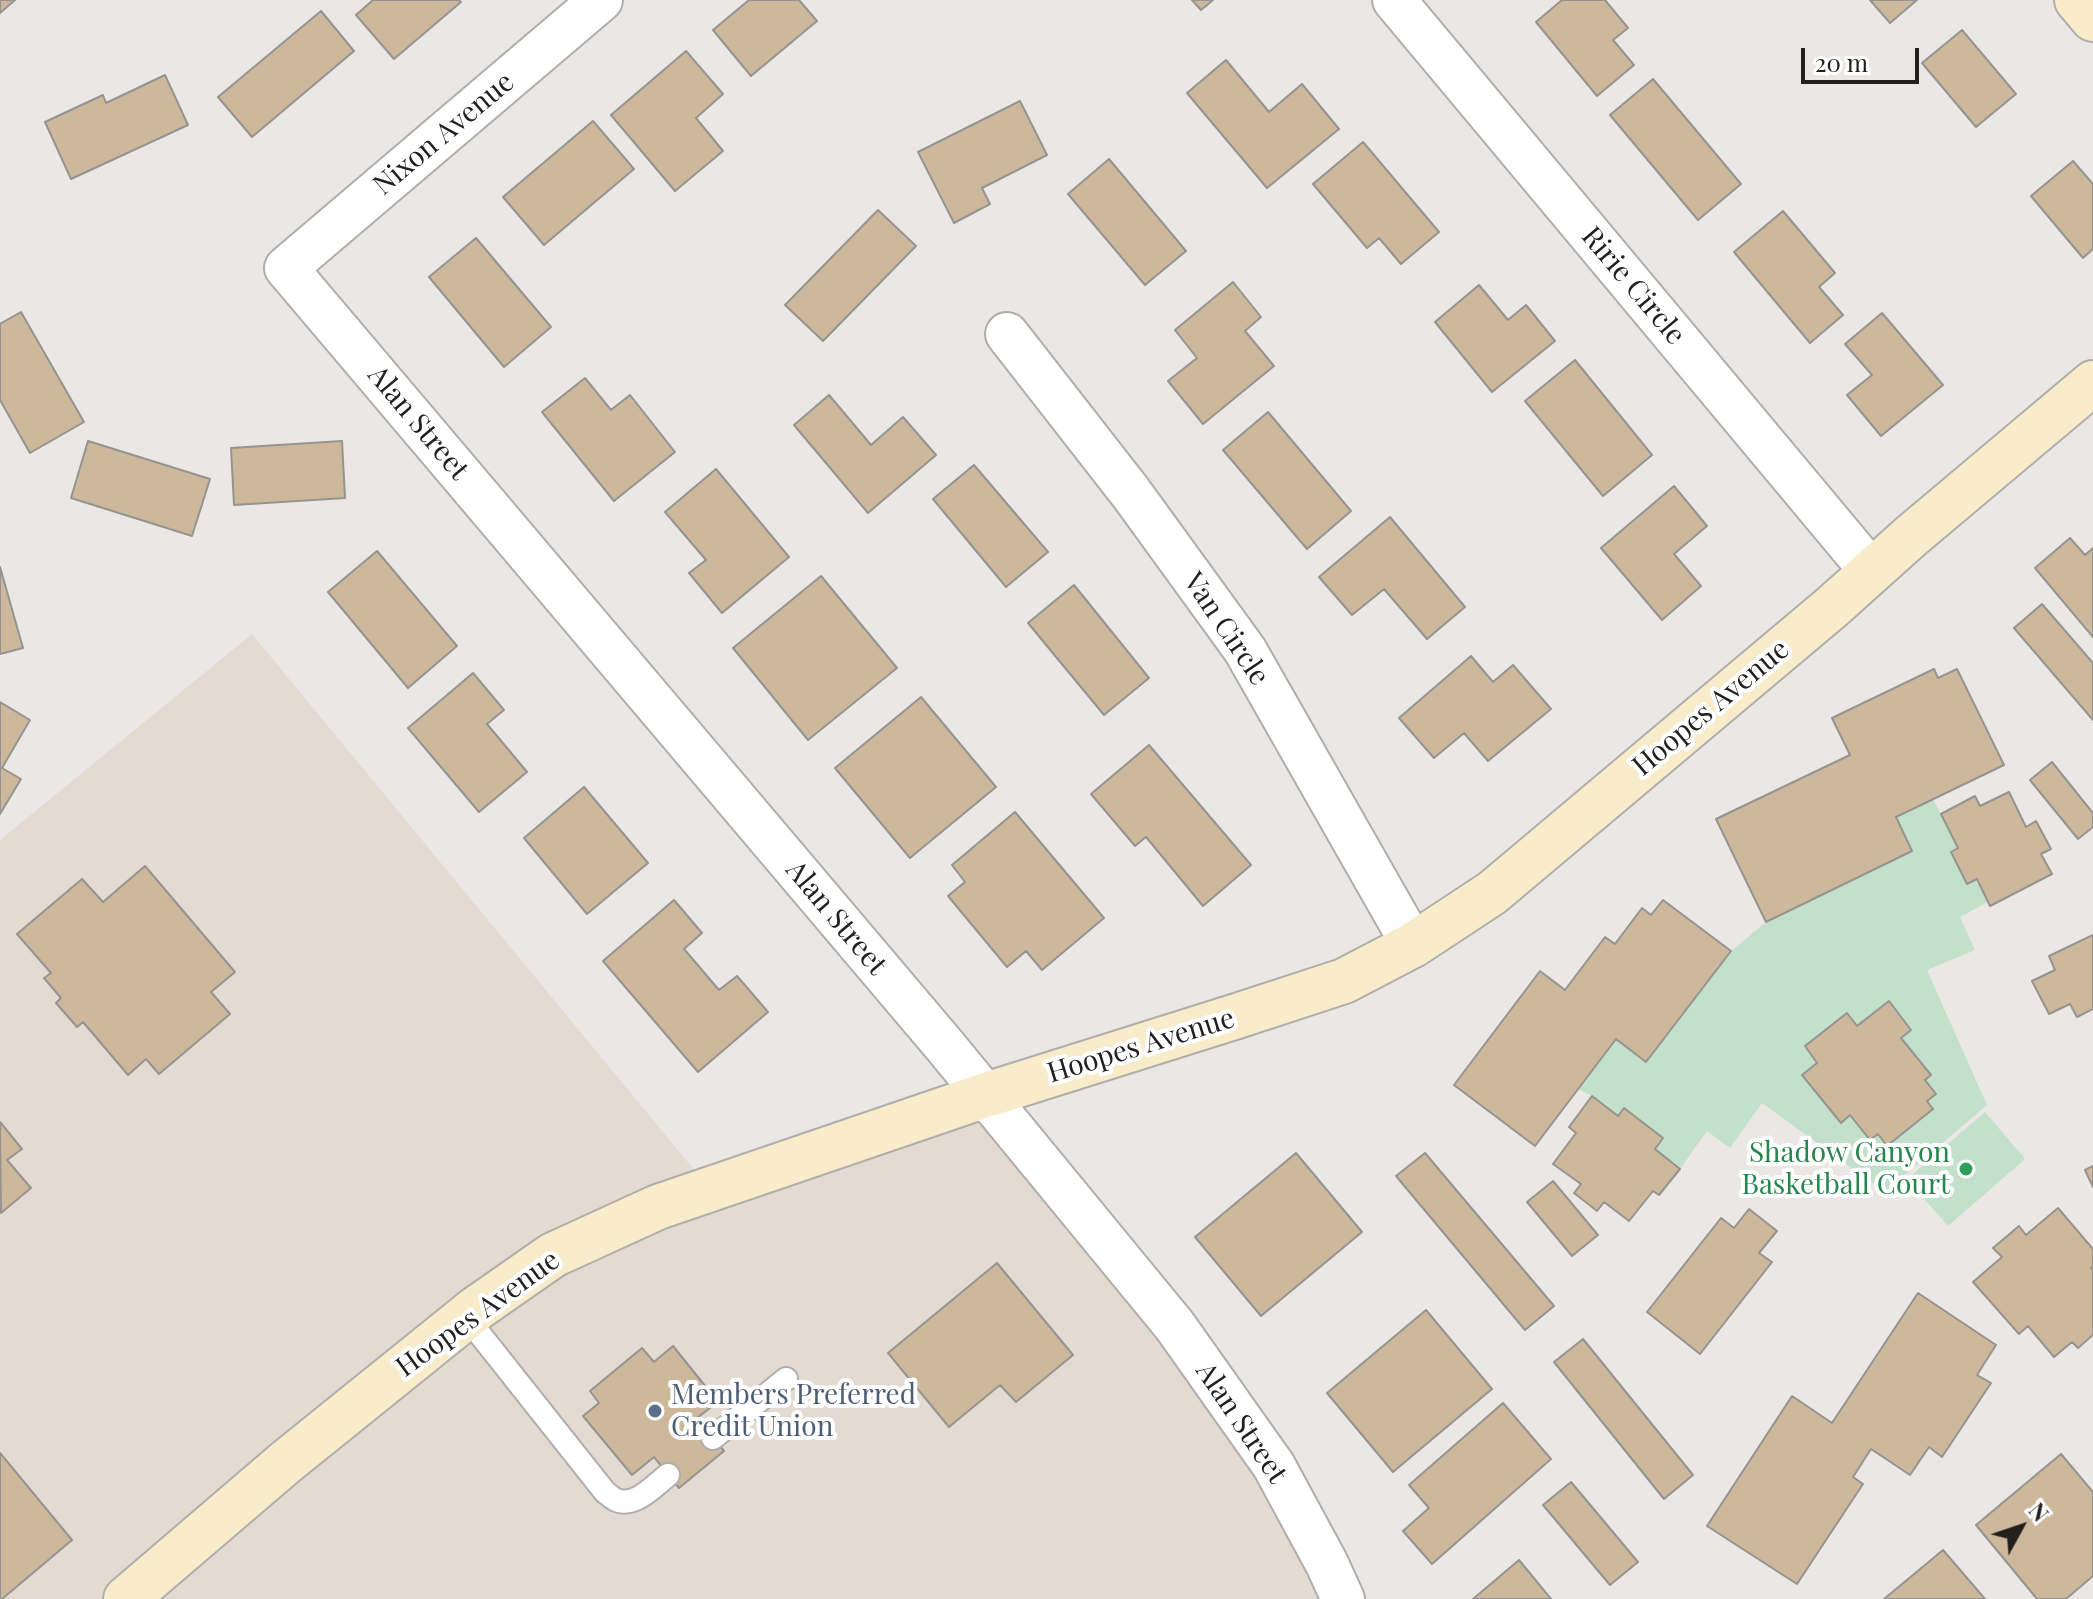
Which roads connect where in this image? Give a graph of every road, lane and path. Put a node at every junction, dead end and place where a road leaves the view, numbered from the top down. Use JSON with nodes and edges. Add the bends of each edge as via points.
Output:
{"nodes":[{"id":1,"x":601,"y":0,"type":"edge"},
{"id":2,"x":1394,"y":0,"type":"edge"},
{"id":3,"x":2077,"y":0,"type":"edge"},
{"id":4,"x":2093,"y":19,"type":"edge"},
{"id":5,"x":286,"y":268,"type":"joint"},
{"id":6,"x":1007,"y":334,"type":"dead end"},
{"id":7,"x":2093,"y":383,"type":"edge"},
{"id":8,"x":1871,"y":571,"type":"junction"},
{"id":9,"x":1413,"y":945,"type":"junction"},
{"id":10,"x":986,"y":1095,"type":"junction"},
{"id":11,"x":467,"y":1318,"type":"junction"},
{"id":12,"x":786,"y":1379,"type":"dead end"},
{"id":13,"x":713,"y":1438,"type":"dead end"},
{"id":14,"x":668,"y":1475,"type":"dead end"},
{"id":15,"x":126,"y":1599,"type":"edge"},
{"id":16,"x":1343,"y":1599,"type":"edge"}],
"edges":[{"from":1,"to":5,"type":"street","name":"Nixon Avenue"},
{"from":2,"to":8,"type":"street","name":"Ririe Circle"},
{"from":3,"to":4,"type":"street"},
{"from":5,"to":10,"type":"street","name":"Alan Street"},
{"from":6,"to":9,"type":"street","name":"Van Circle","via":[[1245,650]]},
{"from":7,"to":8,"type":"street","name":"Hoopes Avenue"},
{"from":8,"to":9,"type":"street","name":"Hoopes Avenue","via":[[1492,893]]},
{"from":9,"to":10,"type":"street","name":"Hoopes Avenue","via":[[1344,981]]},
{"from":10,"to":11,"type":"street","name":"Hoopes Avenue","via":[[658,1207],[553,1255]]},
{"from":10,"to":16,"type":"street","name":"Alan Street","via":[[1175,1326],[1274,1466]]},
{"from":11,"to":14,"type":"lane","via":[[605,1492],[617,1501],[630,1501]]},
{"from":11,"to":15,"type":"street","name":"Hoopes Avenue"},
{"from":12,"to":13,"type":"lane"}]}
